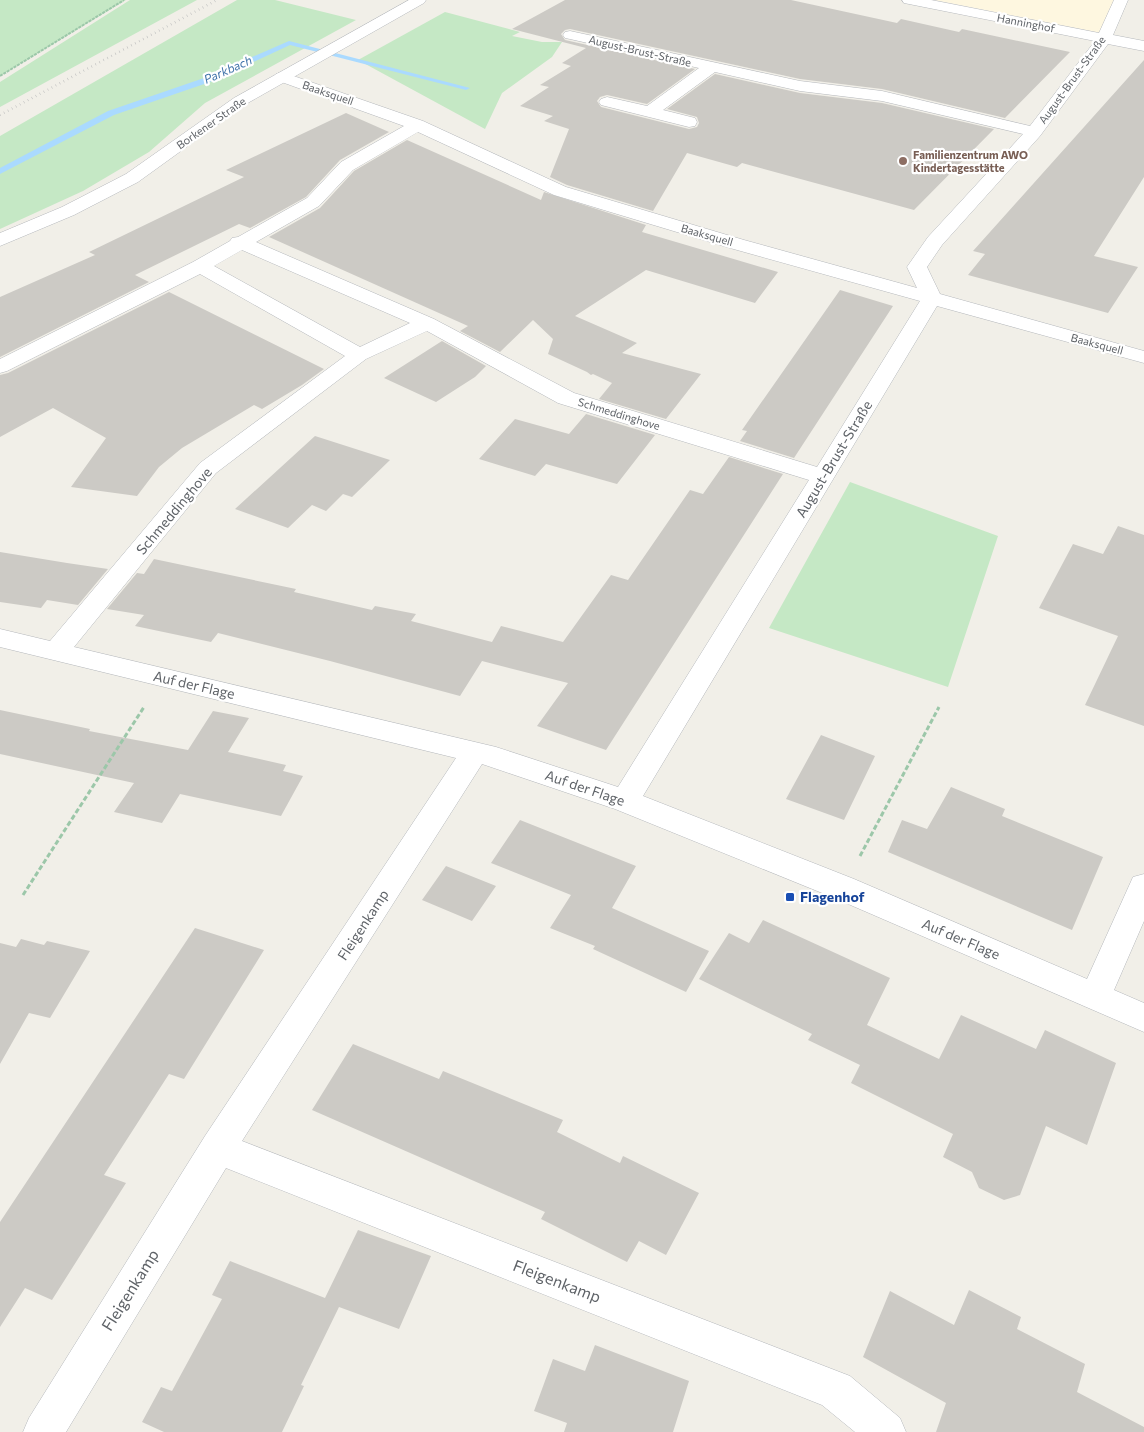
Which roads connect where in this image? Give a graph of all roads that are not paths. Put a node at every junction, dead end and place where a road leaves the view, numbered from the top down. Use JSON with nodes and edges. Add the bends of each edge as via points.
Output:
{"nodes":[{"id":1,"x":419,"y":0,"type":"edge"},
{"id":2,"x":909,"y":0,"type":"edge"},
{"id":3,"x":1120,"y":0,"type":"edge"},
{"id":4,"x":570,"y":35,"type":"dead end"},
{"id":5,"x":1104,"y":39,"type":"junction"},
{"id":6,"x":1144,"y":46,"type":"edge"},
{"id":7,"x":710,"y":67,"type":"junction"},
{"id":8,"x":282,"y":77,"type":"junction"},
{"id":9,"x":607,"y":102,"type":"dead end"},
{"id":10,"x":650,"y":112,"type":"junction"},
{"id":11,"x":689,"y":122,"type":"dead end"},
{"id":12,"x":417,"y":125,"type":"junction"},
{"id":13,"x":1034,"y":132,"type":"junction"},
{"id":14,"x":0,"y":240,"type":"edge"},
{"id":15,"x":239,"y":242,"type":"junction"},
{"id":16,"x":200,"y":266,"type":"junction"},
{"id":17,"x":932,"y":298,"type":"junction"},
{"id":18,"x":427,"y":323,"type":"junction"},
{"id":19,"x":359,"y":355,"type":"junction"},
{"id":20,"x":1144,"y":356,"type":"edge"},
{"id":21,"x":0,"y":367,"type":"edge"},
{"id":22,"x":824,"y":477,"type":"junction"},
{"id":23,"x":0,"y":638,"type":"edge"},
{"id":24,"x":56,"y":652,"type":"junction"},
{"id":25,"x":475,"y":752,"type":"junction"},
{"id":26,"x":625,"y":801,"type":"junction"},
{"id":27,"x":1144,"y":886,"type":"edge"},
{"id":28,"x":1095,"y":997,"type":"junction"},
{"id":29,"x":1144,"y":1018,"type":"edge"},
{"id":30,"x":218,"y":1148,"type":"junction"},
{"id":31,"x":42,"y":1432,"type":"edge"},
{"id":32,"x":886,"y":1432,"type":"edge"}],
"edges":[{"from":1,"to":8,"type":"street","name":"Borkener Straße"},
{"from":2,"to":5,"type":"street","name":"Hanninghof"},
{"from":3,"to":5,"type":"street","name":"August-Brust-Straße"},
{"from":4,"to":7,"type":"street","name":"August-Brust-Straße"},
{"from":5,"to":6,"type":"street","name":"Hanninghof"},
{"from":5,"to":13,"type":"street","name":"August-Brust-Straße"},
{"from":7,"to":10,"type":"street","name":"August-Brust-Straße"},
{"from":7,"to":13,"type":"street","name":"August-Brust-Straße","via":[[800,86],[882,96]]},
{"from":8,"to":12,"type":"street","name":"Baaksquell"},
{"from":8,"to":14,"type":"street","name":"Borkener Straße","via":[[240,101],[132,178],[68,212]]},
{"from":9,"to":10,"type":"street"},
{"from":10,"to":11,"type":"street"},
{"from":12,"to":15,"type":"street","via":[[347,166],[313,202]]},
{"from":12,"to":17,"type":"street","name":"Baaksquell","via":[[560,192]]},
{"from":13,"to":17,"type":"street","name":"August-Brust-Straße","via":[[935,241],[917,267]]},
{"from":15,"to":16,"type":"street"},
{"from":15,"to":18,"type":"street","name":"Schmeddinghove"},
{"from":16,"to":19,"type":"street"},
{"from":16,"to":21,"type":"street"},
{"from":17,"to":20,"type":"street","name":"Baaksquell"},
{"from":17,"to":22,"type":"street","name":"August-Brust-Straße"},
{"from":18,"to":19,"type":"street","name":"Schmeddinghove"},
{"from":18,"to":22,"type":"street","name":"Schmeddinghove","via":[[566,398]]},
{"from":19,"to":24,"type":"street","name":"Schmeddinghove","via":[[208,468]]},
{"from":22,"to":26,"type":"street","name":"August-Brust-Straße"},
{"from":23,"to":24,"type":"street","name":"Auf der Flage"},
{"from":24,"to":25,"type":"street","name":"Auf der Flage"},
{"from":25,"to":26,"type":"street","name":"Auf der Flage"},
{"from":25,"to":30,"type":"street","name":"Fleigenkamp"},
{"from":26,"to":28,"type":"street","name":"Auf der Flage","via":[[843,888]]},
{"from":27,"to":28,"type":"street"},
{"from":28,"to":29,"type":"street","name":"Auf der Flage"},
{"from":30,"to":31,"type":"street","name":"Fleigenkamp"},
{"from":30,"to":32,"type":"street","name":"Fleigenkamp","via":[[836,1390]]}]}
